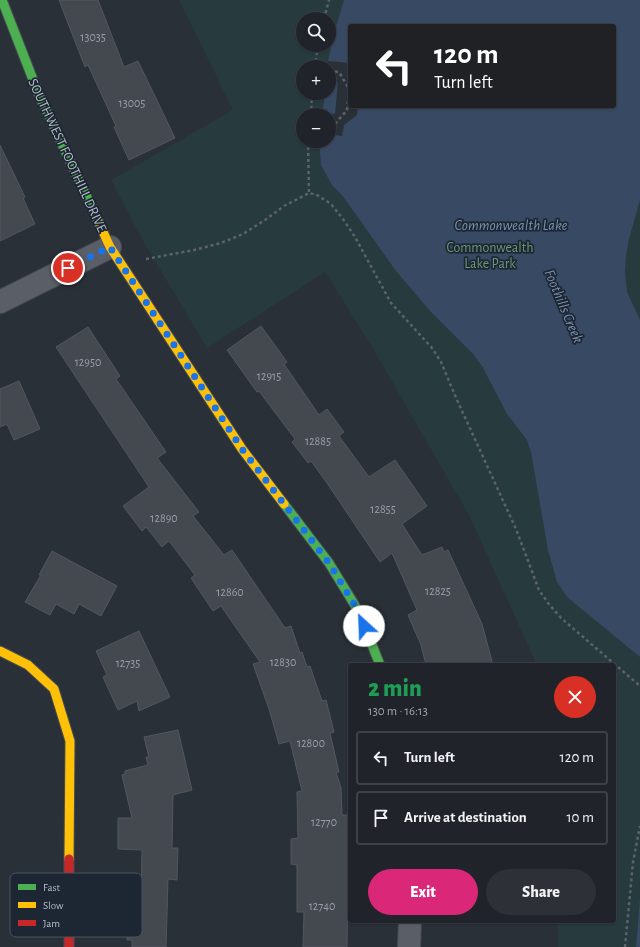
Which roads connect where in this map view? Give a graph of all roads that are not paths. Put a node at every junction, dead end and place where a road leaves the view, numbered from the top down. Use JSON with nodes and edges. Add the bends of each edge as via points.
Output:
{"nodes":[{"id":1,"x":2,"y":0,"type":"edge"},
{"id":2,"x":110,"y":247,"type":"junction"},
{"id":3,"x":0,"y":302,"type":"edge"},
{"id":4,"x":0,"y":651,"type":"edge"},
{"id":5,"x":379,"y":663,"type":"edge"},
{"id":6,"x":69,"y":873,"type":"edge"},
{"id":7,"x":410,"y":923,"type":"edge"},
{"id":8,"x":69,"y":937,"type":"edge"},
{"id":9,"x":69,"y":947,"type":"edge"},
{"id":10,"x":410,"y":947,"type":"edge"}],
"edges":[{"from":1,"to":2,"type":"street","name":"SOUTHWEST FOOTHILL DRIVE","via":[[39,96]]},
{"from":2,"to":3,"type":"street"},
{"from":2,"to":5,"type":"street","name":"SOUTHWEST FOOTHILL DRIVE","via":[[242,449],[329,563],[359,612]]},
{"from":4,"to":6,"type":"street","via":[[28,665],[54,689],[70,740]]},
{"from":7,"to":10,"type":"street"},
{"from":8,"to":9,"type":"street"}]}
